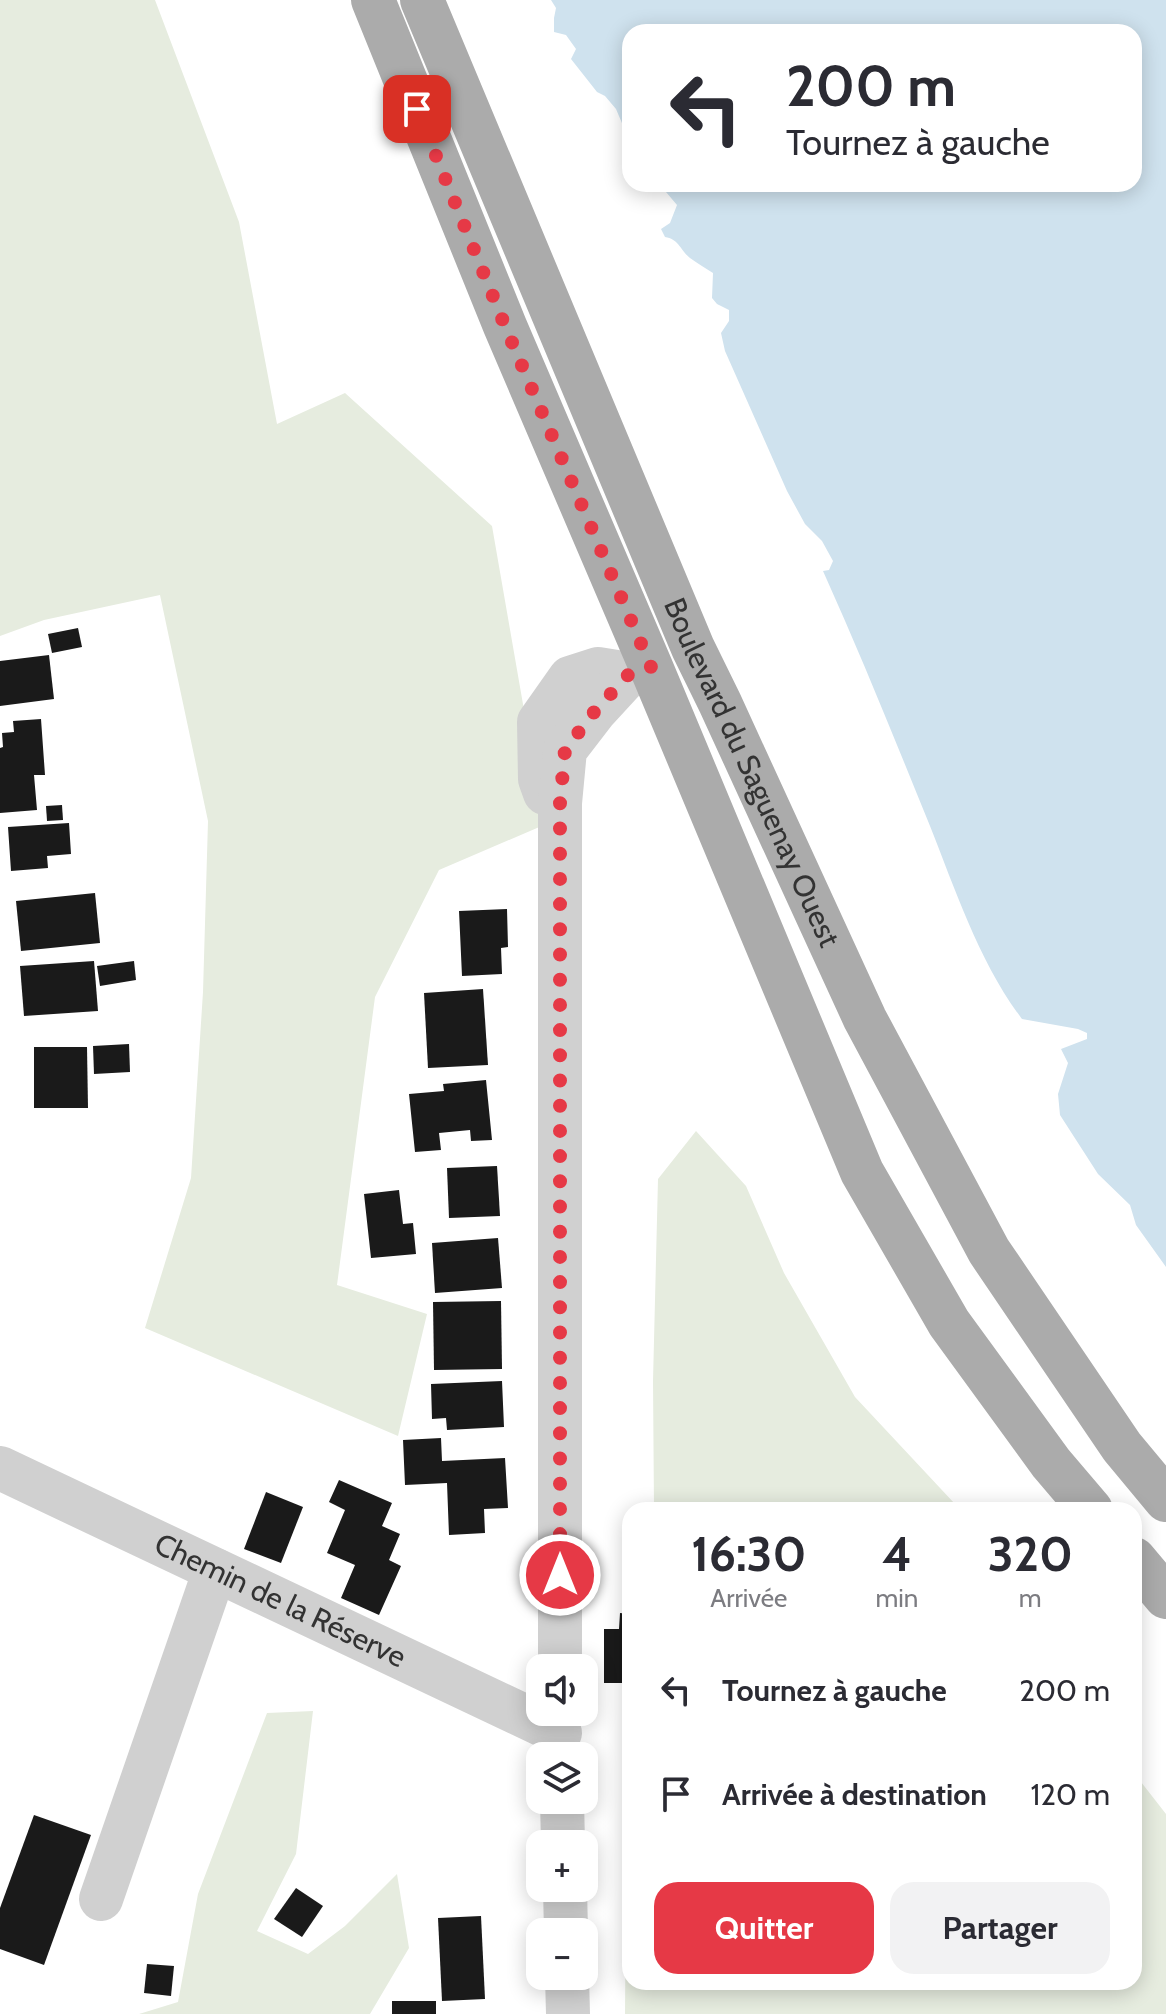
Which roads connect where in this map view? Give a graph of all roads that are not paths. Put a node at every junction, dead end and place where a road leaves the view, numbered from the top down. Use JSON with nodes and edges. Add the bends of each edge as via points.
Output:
{"nodes":[{"id":1,"x":373,"y":0,"type":"edge"},
{"id":2,"x":422,"y":0,"type":"edge"},
{"id":3,"x":693,"y":648,"type":"junction"},
{"id":4,"x":640,"y":670,"type":"junction"},
{"id":5,"x":0,"y":1468,"type":"edge"},
{"id":6,"x":1166,"y":1500,"type":"edge"},
{"id":7,"x":1084,"y":1502,"type":"edge"},
{"id":8,"x":1142,"y":1568,"type":"edge"},
{"id":9,"x":215,"y":1570,"type":"junction"},
{"id":10,"x":1166,"y":1597,"type":"edge"},
{"id":11,"x":560,"y":1654,"type":"edge"},
{"id":12,"x":560,"y":1734,"type":"edge"},
{"id":13,"x":101,"y":1899,"type":"dead end"},
{"id":14,"x":567,"y":1990,"type":"edge"},
{"id":15,"x":568,"y":2014,"type":"edge"}],
"edges":[{"from":1,"to":4,"type":"main road","name":"Boulevard du Saguenay Ouest"},
{"from":2,"to":3,"type":"main road","name":"Boulevard du Saguenay Ouest"},
{"from":3,"to":4,"type":"main road"},
{"from":3,"to":6,"type":"main road","name":"Boulevard du Saguenay Ouest","via":[[865,1019],[989,1251],[1122,1447]]},
{"from":4,"to":7,"type":"main road","name":"Boulevard du Saguenay Ouest","via":[[862,1172],[949,1323]]},
{"from":4,"to":11,"type":"street","via":[[598,669],[570,678],[539,722],[540,779],[559,833]]},
{"from":5,"to":9,"type":"street","name":"Chemin de la Réserve"},
{"from":8,"to":10,"type":"main road"},
{"from":9,"to":12,"type":"street","name":"Chemin de la Réserve"},
{"from":9,"to":13,"type":"street"},
{"from":14,"to":15,"type":"street"}]}
